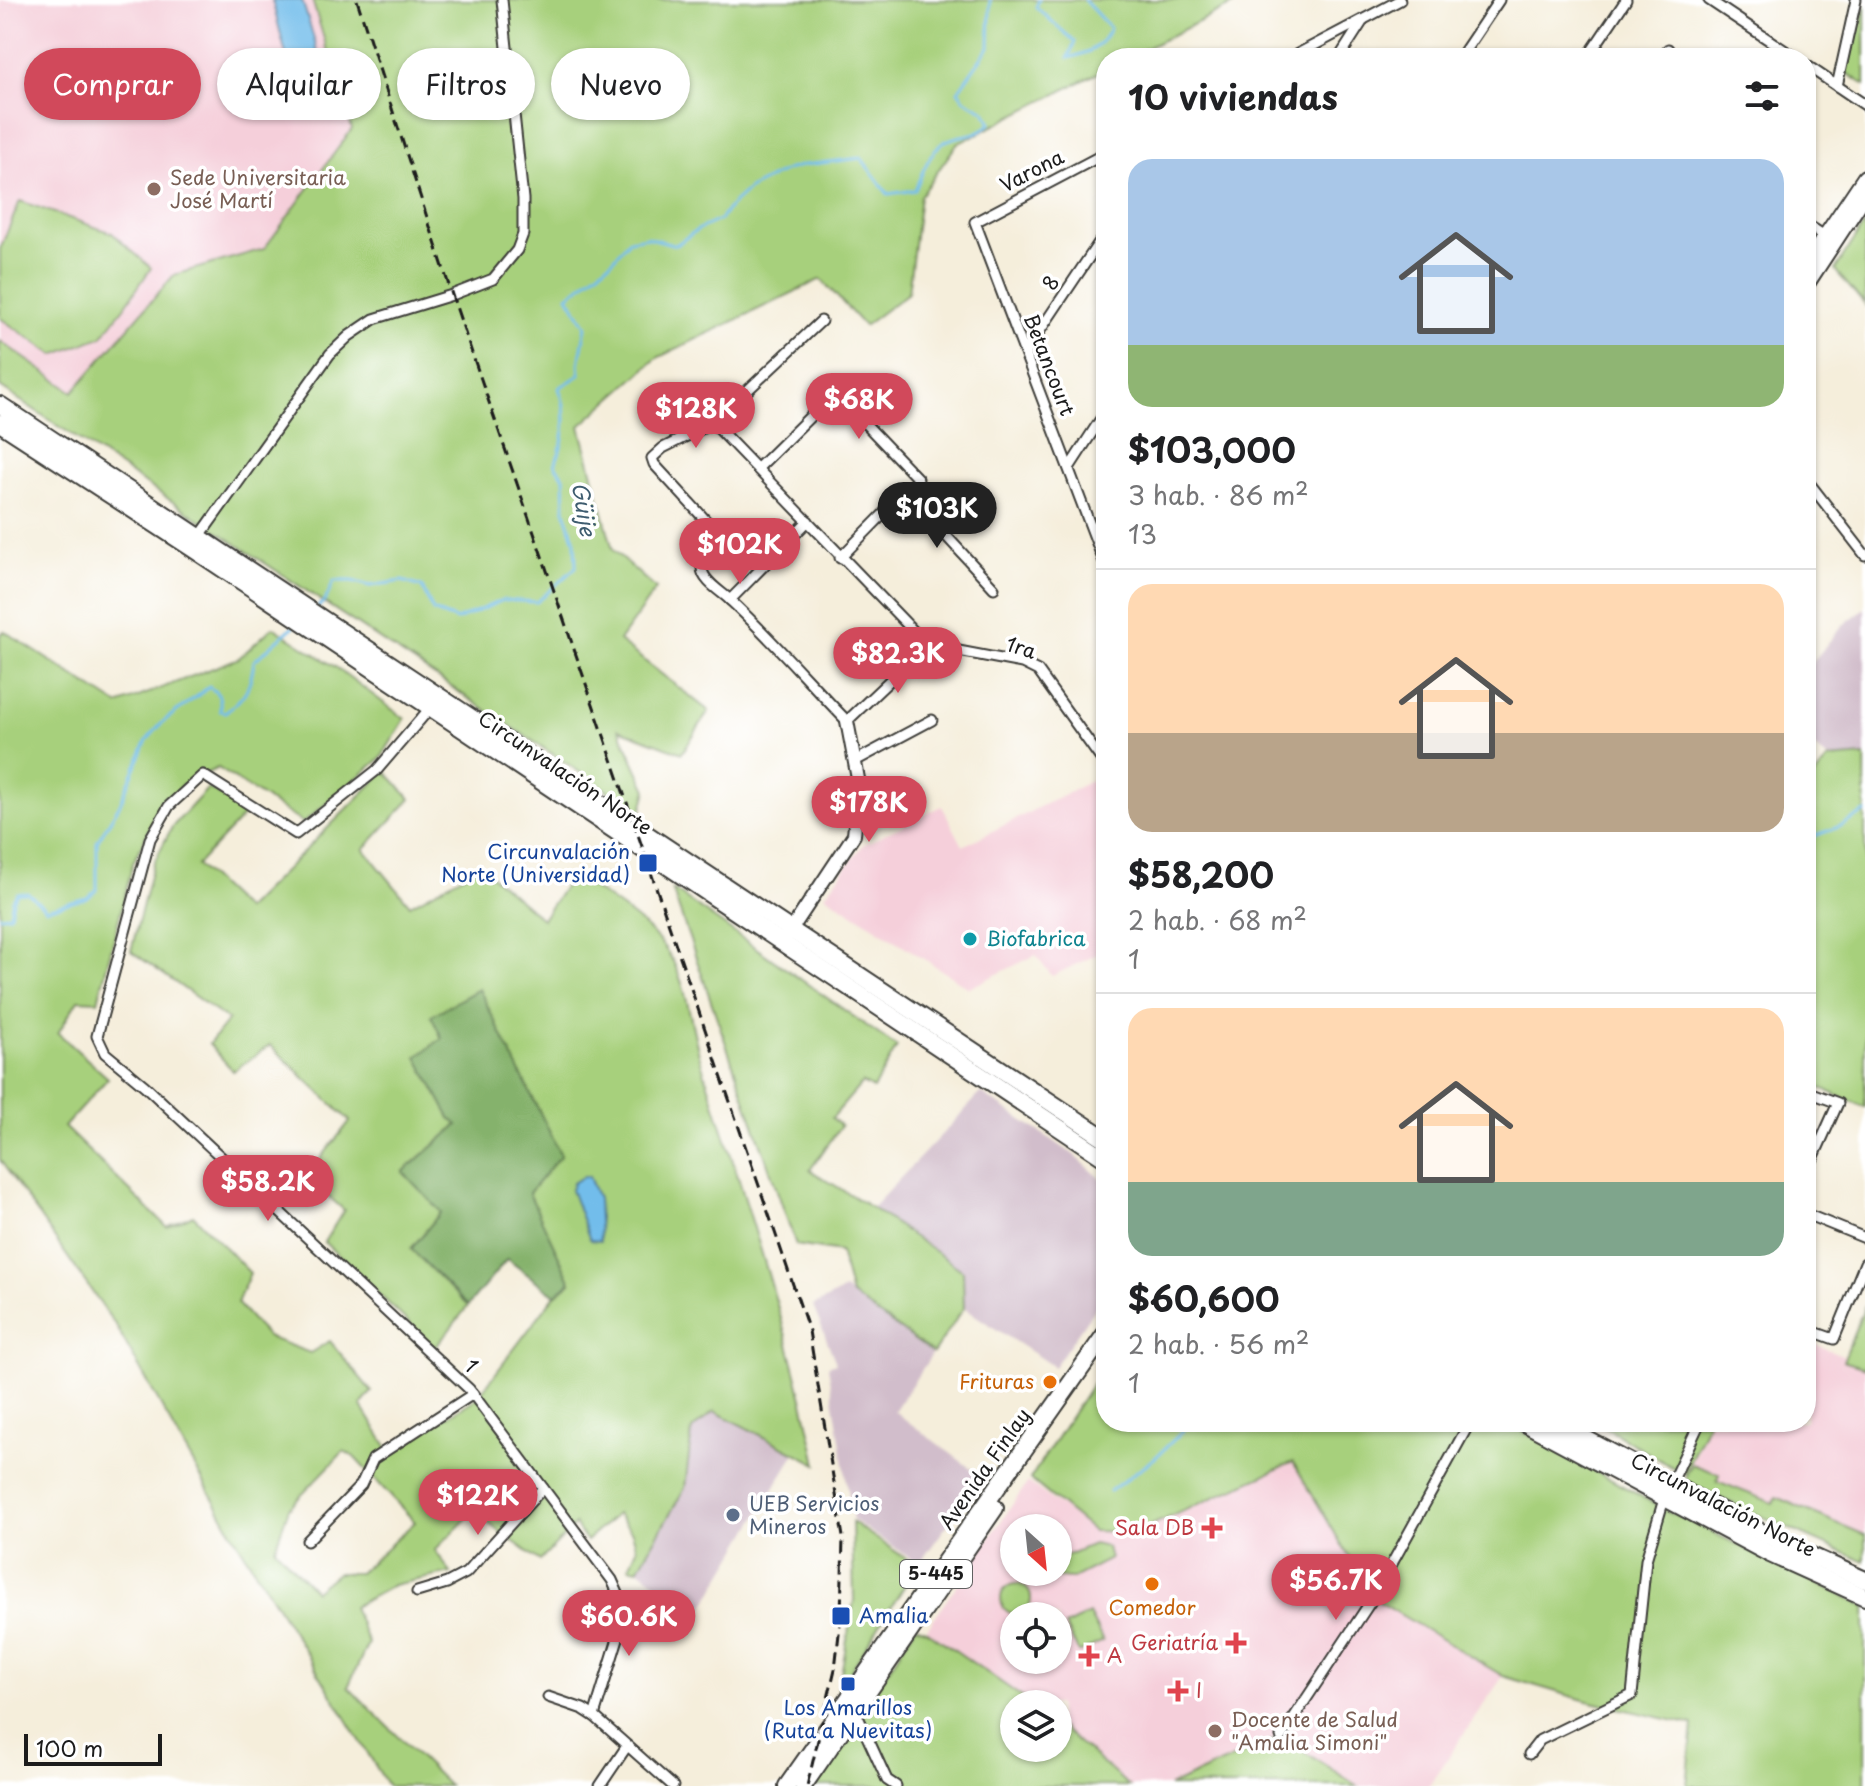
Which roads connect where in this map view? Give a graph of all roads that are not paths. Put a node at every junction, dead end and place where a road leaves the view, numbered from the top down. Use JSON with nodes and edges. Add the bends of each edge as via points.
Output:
{"nodes":[{"id":1,"x":502,"y":0,"type":"edge"},
{"id":2,"x":1400,"y":0,"type":"edge"},
{"id":3,"x":1499,"y":0,"type":"edge"},
{"id":4,"x":1626,"y":0,"type":"edge"},
{"id":5,"x":1709,"y":0,"type":"edge"},
{"id":6,"x":1856,"y":0,"type":"edge"},
{"id":7,"x":1364,"y":19,"type":"junction"},
{"id":8,"x":1309,"y":48,"type":"edge"},
{"id":9,"x":1345,"y":48,"type":"edge"},
{"id":10,"x":1467,"y":48,"type":"edge"},
{"id":11,"x":1594,"y":48,"type":"edge"},
{"id":12,"x":1781,"y":48,"type":"edge"},
{"id":13,"x":1816,"y":72,"type":"edge"},
{"id":14,"x":1837,"y":86,"type":"junction"},
{"id":15,"x":1865,"y":105,"type":"edge"},
{"id":16,"x":1096,"y":158,"type":"edge"},
{"id":17,"x":1865,"y":177,"type":"edge"},
{"id":18,"x":1865,"y":195,"type":"edge"},
{"id":19,"x":975,"y":222,"type":"joint"},
{"id":20,"x":1816,"y":230,"type":"edge"},
{"id":21,"x":1830,"y":239,"type":"junction"},
{"id":22,"x":1096,"y":247,"type":"edge"},
{"id":23,"x":1816,"y":254,"type":"edge"},
{"id":24,"x":1816,"y":266,"type":"edge"},
{"id":25,"x":821,"y":321,"type":"dead end"},
{"id":26,"x":1025,"y":353,"type":"junction"},
{"id":27,"x":0,"y":405,"type":"edge"},
{"id":28,"x":0,"y":423,"type":"edge"},
{"id":29,"x":713,"y":423,"type":"junction"},
{"id":30,"x":1096,"y":426,"type":"edge"},
{"id":31,"x":758,"y":468,"type":"junction"},
{"id":32,"x":1069,"y":468,"type":"junction"},
{"id":33,"x":905,"y":491,"type":"junction"},
{"id":34,"x":1816,"y":492,"type":"edge"},
{"id":35,"x":808,"y":521,"type":"junction"},
{"id":36,"x":1096,"y":540,"type":"edge"},
{"id":37,"x":196,"y":542,"type":"junction"},
{"id":38,"x":1865,"y":555,"type":"edge"},
{"id":39,"x":840,"y":558,"type":"junction"},
{"id":40,"x":994,"y":588,"type":"dead end"},
{"id":41,"x":730,"y":600,"type":"junction"},
{"id":42,"x":927,"y":645,"type":"junction"},
{"id":43,"x":435,"y":702,"type":"junction"},
{"id":44,"x":932,"y":720,"type":"dead end"},
{"id":45,"x":847,"y":721,"type":"junction"},
{"id":46,"x":1096,"y":752,"type":"edge"},
{"id":47,"x":855,"y":761,"type":"junction"},
{"id":48,"x":787,"y":935,"type":"junction"},
{"id":49,"x":1816,"y":1095,"type":"edge"},
{"id":50,"x":1096,"y":1133,"type":"edge"},
{"id":51,"x":1096,"y":1152,"type":"edge"},
{"id":52,"x":1816,"y":1152,"type":"edge"},
{"id":53,"x":1816,"y":1218,"type":"edge"},
{"id":54,"x":1865,"y":1238,"type":"edge"},
{"id":55,"x":1865,"y":1263,"type":"edge"},
{"id":56,"x":1816,"y":1333,"type":"edge"},
{"id":57,"x":1096,"y":1348,"type":"edge"},
{"id":58,"x":1096,"y":1364,"type":"edge"},
{"id":59,"x":473,"y":1394,"type":"junction"},
{"id":60,"x":1464,"y":1432,"type":"edge"},
{"id":61,"x":1544,"y":1432,"type":"edge"},
{"id":62,"x":1570,"y":1432,"type":"edge"},
{"id":63,"x":1695,"y":1432,"type":"edge"},
{"id":64,"x":543,"y":1488,"type":"junction"},
{"id":65,"x":1668,"y":1492,"type":"junction"},
{"id":66,"x":307,"y":1541,"type":"dead end"},
{"id":67,"x":1865,"y":1580,"type":"edge"},
{"id":68,"x":417,"y":1592,"type":"dead end"},
{"id":69,"x":1865,"y":1597,"type":"edge"},
{"id":70,"x":548,"y":1697,"type":"dead end"},
{"id":71,"x":853,"y":1704,"type":"junction"},
{"id":72,"x":594,"y":1716,"type":"junction"},
{"id":73,"x":1281,"y":1737,"type":"dead end"},
{"id":74,"x":627,"y":1746,"type":"junction"},
{"id":75,"x":1529,"y":1754,"type":"dead end"},
{"id":76,"x":890,"y":1784,"type":"edge"},
{"id":77,"x":600,"y":1786,"type":"edge"},
{"id":78,"x":673,"y":1786,"type":"edge"},
{"id":79,"x":787,"y":1786,"type":"edge"},
{"id":80,"x":803,"y":1786,"type":"edge"}],
"edges":[{"from":1,"to":37,"type":"street","via":[[523,199],[523,234],[517,250],[493,279],[374,319],[349,336],[330,354]]},
{"from":2,"to":7,"type":"street"},
{"from":3,"to":10,"type":"street"},
{"from":4,"to":11,"type":"street"},
{"from":5,"to":12,"type":"street"},
{"from":6,"to":14,"type":"street"},
{"from":7,"to":8,"type":"street"},
{"from":7,"to":9,"type":"street"},
{"from":13,"to":14,"type":"street"},
{"from":14,"to":15,"type":"street"},
{"from":16,"to":19,"type":"street","name":"Varona"},
{"from":17,"to":21,"type":"main road"},
{"from":18,"to":21,"type":"main road"},
{"from":19,"to":26,"type":"street","name":"Betancourt"},
{"from":20,"to":21,"type":"street"},
{"from":21,"to":23,"type":"main road"},
{"from":21,"to":24,"type":"main road"},
{"from":22,"to":26,"type":"street","name":"8"},
{"from":25,"to":29,"type":"street"},
{"from":26,"to":32,"type":"street","name":"Betancourt"},
{"from":27,"to":37,"type":"highway","name":"Circunvalación Norte"},
{"from":28,"to":37,"type":"highway","name":"Circunvalación Norte"},
{"from":29,"to":31,"type":"street"},
{"from":29,"to":41,"type":"street","via":[[652,458],[722,538],[702,571]]},
{"from":30,"to":32,"type":"street"},
{"from":31,"to":33,"type":"street","via":[[835,392],[918,479]]},
{"from":31,"to":35,"type":"street"},
{"from":32,"to":36,"type":"street","name":"Betancourt"},
{"from":33,"to":39,"type":"street"},
{"from":33,"to":40,"type":"street"},
{"from":34,"to":38,"type":"street"},
{"from":35,"to":39,"type":"street"},
{"from":35,"to":41,"type":"street"},
{"from":37,"to":43,"type":"highway","name":"Circunvalación Norte"},
{"from":39,"to":42,"type":"street"},
{"from":41,"to":45,"type":"street"},
{"from":42,"to":45,"type":"street"},
{"from":42,"to":46,"type":"street","name":"1ra","via":[[1022,663],[1038,671]]},
{"from":43,"to":48,"type":"highway","name":"Circunvalación Norte"},
{"from":43,"to":59,"type":"street","name":"1","via":[[377,770],[296,834],[203,775],[169,806],[150,839],[97,1036],[105,1053]]},
{"from":44,"to":47,"type":"street"},
{"from":45,"to":47,"type":"street"},
{"from":47,"to":48,"type":"street","via":[[859,784],[854,835]]},
{"from":48,"to":50,"type":"highway","name":"Circunvalación Norte"},
{"from":48,"to":51,"type":"highway","name":"Circunvalación Norte"},
{"from":49,"to":52,"type":"street","via":[[1838,1103]]},
{"from":53,"to":54,"type":"street"},
{"from":55,"to":56,"type":"street","via":[[1834,1339]]},
{"from":57,"to":71,"type":"highway","name":"Avenida Finlay","number":"5-445"},
{"from":58,"to":71,"type":"highway","name":"Avenida Finlay","number":"5-445"},
{"from":59,"to":64,"type":"street","name":"1"},
{"from":59,"to":66,"type":"street","via":[[373,1459],[361,1485]]},
{"from":60,"to":73,"type":"street","via":[[1373,1598]]},
{"from":61,"to":65,"type":"highway","name":"Circunvalación Norte"},
{"from":62,"to":65,"type":"highway","name":"Circunvalación Norte"},
{"from":63,"to":65,"type":"street"},
{"from":64,"to":68,"type":"street","via":[[466,1573]]},
{"from":64,"to":72,"type":"street","name":"1","via":[[620,1598],[624,1619]]},
{"from":65,"to":67,"type":"highway","name":"Circunvalación Norte"},
{"from":65,"to":69,"type":"highway","name":"Circunvalación Norte","via":[[1770,1554]]},
{"from":65,"to":75,"type":"street","via":[[1646,1560],[1632,1695],[1540,1740]]},
{"from":70,"to":72,"type":"street"},
{"from":71,"to":76,"type":"street"},
{"from":71,"to":79,"type":"highway","name":"Avenida Finlay","number":"5-445"},
{"from":71,"to":80,"type":"highway","name":"Avenida Finlay","number":"5-445"},
{"from":72,"to":74,"type":"street"},
{"from":74,"to":77,"type":"street"},
{"from":74,"to":78,"type":"street"}]}
